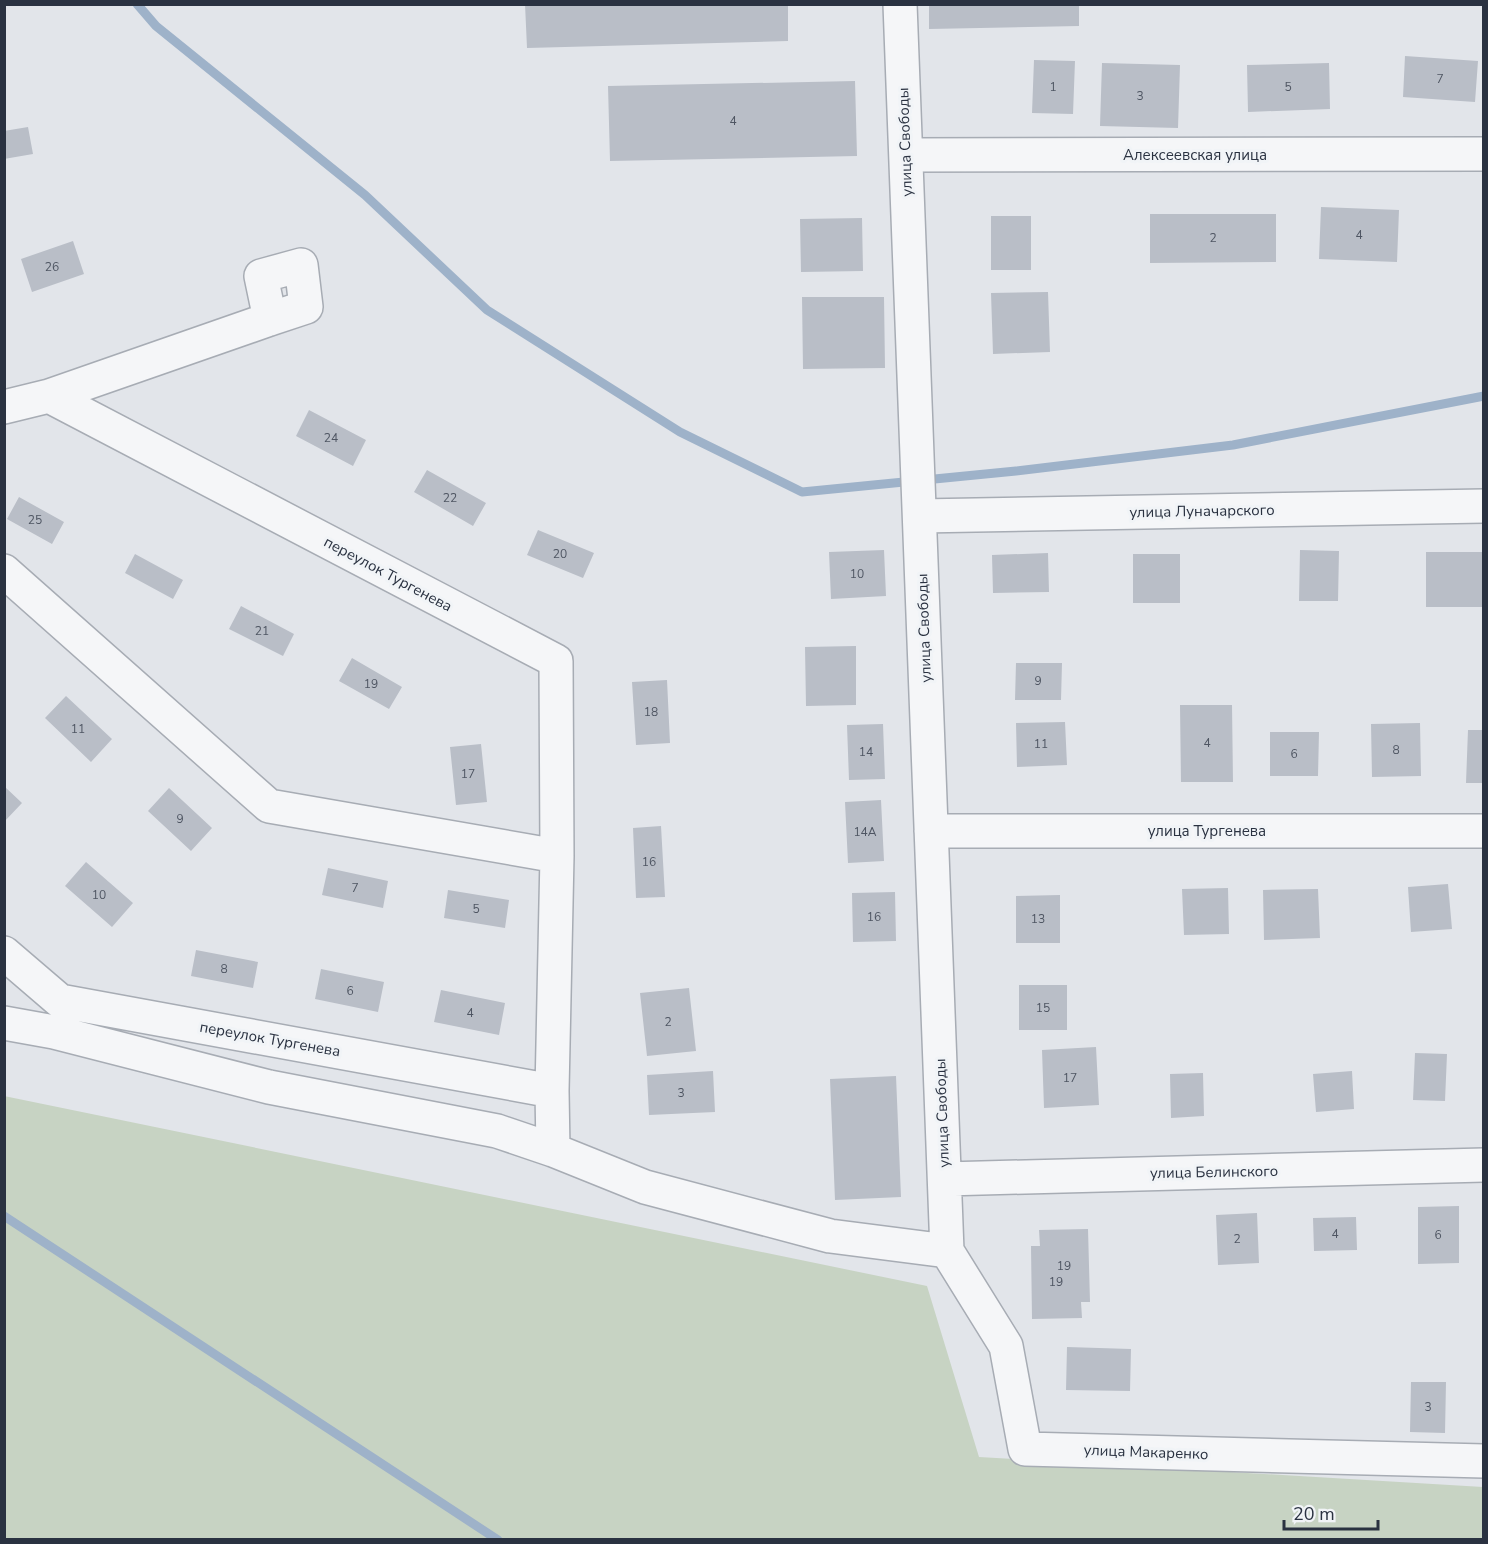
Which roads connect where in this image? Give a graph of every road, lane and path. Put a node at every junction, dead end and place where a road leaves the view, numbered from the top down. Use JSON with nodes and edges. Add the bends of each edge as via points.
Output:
{"nodes":[{"id":1,"x":900,"y":4,"type":"edge"},
{"id":2,"x":1484,"y":154,"type":"edge"},
{"id":3,"x":906,"y":155,"type":"junction"},
{"id":4,"x":270,"y":319,"type":"dead end"},
{"id":5,"x":49,"y":396,"type":"junction"},
{"id":6,"x":4,"y":407,"type":"edge"},
{"id":7,"x":1484,"y":506,"type":"edge"},
{"id":8,"x":920,"y":516,"type":"junction"},
{"id":9,"x":4,"y":570,"type":"edge"},
{"id":10,"x":932,"y":831,"type":"junction"},
{"id":11,"x":1484,"y":831,"type":"edge"},
{"id":12,"x":557,"y":856,"type":"junction"},
{"id":13,"x":4,"y":953,"type":"edge"},
{"id":14,"x":57,"y":1016,"type":"junction"},
{"id":15,"x":4,"y":1023,"type":"edge"},
{"id":16,"x":552,"y":1091,"type":"junction"},
{"id":17,"x":553,"y":1150,"type":"junction"},
{"id":18,"x":1484,"y":1166,"type":"edge"},
{"id":19,"x":945,"y":1179,"type":"junction"},
{"id":20,"x":947,"y":1251,"type":"junction"},
{"id":21,"x":1484,"y":1461,"type":"edge"}],
"edges":[{"from":1,"to":3,"type":"street","name":"улица Свободы"},
{"from":2,"to":3,"type":"street","name":"Алексеевская улица"},
{"from":3,"to":8,"type":"street","name":"улица Свободы"},
{"from":4,"to":5,"type":"street"},
{"from":5,"to":6,"type":"street"},
{"from":5,"to":12,"type":"street","name":"переулок Тургенева","via":[[556,661]]},
{"from":7,"to":8,"type":"street","name":"улица Луначарского"},
{"from":8,"to":10,"type":"street","name":"улица Свободы"},
{"from":9,"to":12,"type":"street","via":[[269,806]]},
{"from":10,"to":11,"type":"street","name":"улица Тургенева"},
{"from":10,"to":19,"type":"street","name":"улица Свободы"},
{"from":12,"to":16,"type":"street","name":"переулок Тургенева"},
{"from":13,"to":14,"type":"street"},
{"from":14,"to":15,"type":"street"},
{"from":14,"to":16,"type":"street","name":"переулок Тургенева"},
{"from":14,"to":17,"type":"street","via":[[269,1087],[497,1131]]},
{"from":16,"to":17,"type":"street","name":"переулок Тургенева"},
{"from":17,"to":20,"type":"street","via":[[645,1187],[830,1236]]},
{"from":18,"to":19,"type":"street","name":"улица Белинского"},
{"from":19,"to":20,"type":"street","name":"улица Свободы"},
{"from":20,"to":21,"type":"street","name":"улица Макаренко","via":[[1006,1346],[1024,1449]]}]}
